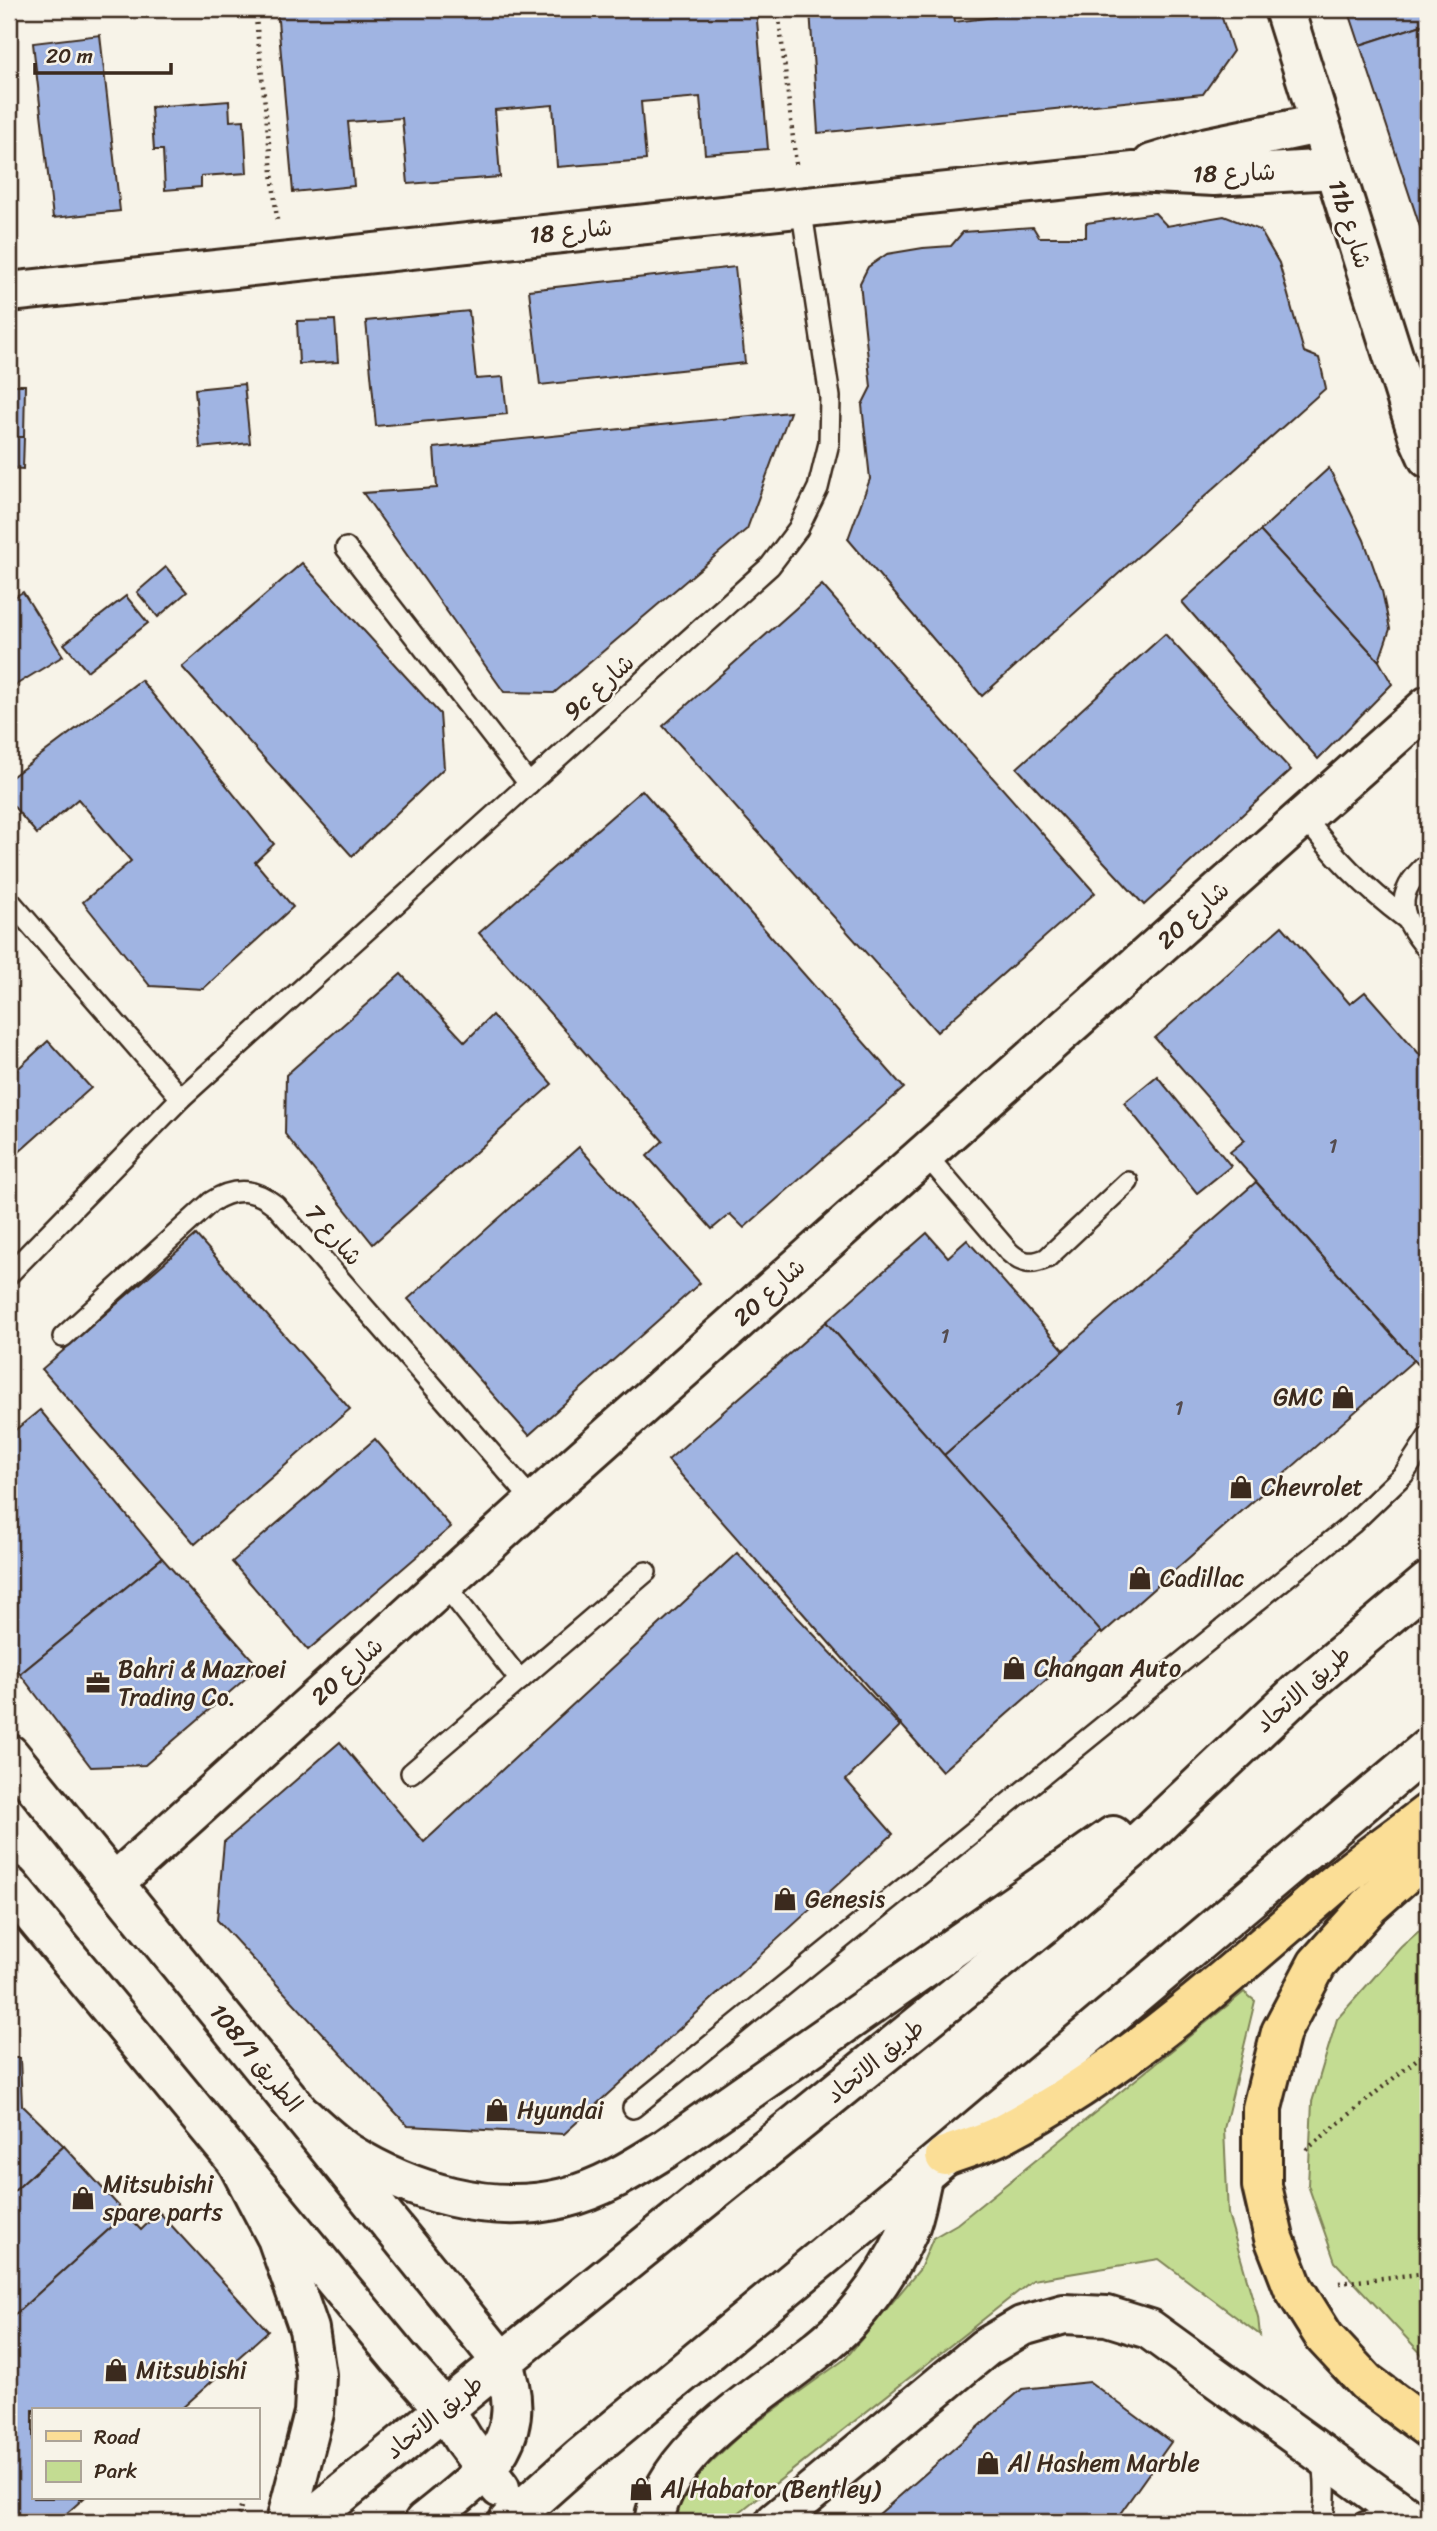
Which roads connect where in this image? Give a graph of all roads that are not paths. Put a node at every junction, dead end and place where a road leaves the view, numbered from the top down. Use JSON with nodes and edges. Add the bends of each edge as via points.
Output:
{"nodes":[{"id":1,"x":1284,"y":9,"type":"edge"},
{"id":2,"x":1319,"y":124,"type":"junction"},
{"id":3,"x":1333,"y":169,"type":"junction"},
{"id":4,"x":1134,"y":172,"type":"junction"},
{"id":5,"x":802,"y":206,"type":"junction"},
{"id":6,"x":9,"y":292,"type":"edge"},
{"id":7,"x":1424,"y":448,"type":"edge"},
{"id":8,"x":1428,"y":489,"type":"edge"},
{"id":9,"x":346,"y":548,"type":"dead end"},
{"id":10,"x":1428,"y":706,"type":"edge"},
{"id":11,"x":529,"y":784,"type":"junction"},
{"id":12,"x":1304,"y":817,"type":"junction"},
{"id":13,"x":1428,"y":863,"type":"edge"},
{"id":14,"x":9,"y":900,"type":"edge"},
{"id":15,"x":1405,"y":918,"type":"junction"},
{"id":16,"x":1428,"y":950,"type":"edge"},
{"id":17,"x":181,"y":1098,"type":"junction"},
{"id":18,"x":925,"y":1154,"type":"junction"},
{"id":19,"x":1128,"y":1182,"type":"dead end"},
{"id":20,"x":9,"y":1274,"type":"edge"},
{"id":21,"x":63,"y":1337,"type":"dead end"},
{"id":22,"x":1428,"y":1437,"type":"edge"},
{"id":23,"x":534,"y":1502,"type":"junction"},
{"id":24,"x":646,"y":1572,"type":"dead end"},
{"id":25,"x":1428,"y":1582,"type":"edge"},
{"id":26,"x":444,"y":1584,"type":"junction"},
{"id":27,"x":520,"y":1680,"type":"junction"},
{"id":28,"x":1428,"y":1748,"type":"edge"},
{"id":29,"x":9,"y":1754,"type":"edge"},
{"id":30,"x":1229,"y":1755,"type":"junction"},
{"id":31,"x":411,"y":1773,"type":"dead end"},
{"id":32,"x":1428,"y":1813,"type":"edge"},
{"id":33,"x":1428,"y":1854,"type":"edge"},
{"id":34,"x":114,"y":1883,"type":"junction"},
{"id":35,"x":15,"y":1905,"type":"edge"},
{"id":36,"x":633,"y":2108,"type":"dead end"},
{"id":37,"x":303,"y":2115,"type":"junction"},
{"id":38,"x":237,"y":2162,"type":"junction"},
{"id":39,"x":934,"y":2165,"type":"junction"},
{"id":40,"x":502,"y":2362,"type":"junction"},
{"id":41,"x":445,"y":2410,"type":"junction"},
{"id":42,"x":1428,"y":2428,"type":"edge"},
{"id":43,"x":1322,"y":2454,"type":"junction"},
{"id":44,"x":485,"y":2470,"type":"junction"},
{"id":45,"x":520,"y":2519,"type":"edge"},
{"id":46,"x":1412,"y":2520,"type":"edge"},
{"id":47,"x":286,"y":2522,"type":"edge"},
{"id":48,"x":307,"y":2522,"type":"edge"},
{"id":49,"x":424,"y":2522,"type":"edge"},
{"id":50,"x":654,"y":2522,"type":"edge"},
{"id":51,"x":775,"y":2522,"type":"edge"},
{"id":52,"x":1322,"y":2522,"type":"edge"},
{"id":53,"x":1364,"y":2522,"type":"edge"}],
"edges":[{"from":1,"to":2,"type":"street","name":"11b شارع"},
{"from":2,"to":3,"type":"street","name":"11b شارع"},
{"from":2,"to":4,"type":"street","name":"شارع 18","via":[[1208,147]]},
{"from":3,"to":4,"type":"street","name":"شارع 18","via":[[1214,176]]},
{"from":3,"to":7,"type":"street","name":"11b شارع"},
{"from":4,"to":5,"type":"street","name":"شارع 18"},
{"from":5,"to":6,"type":"street","name":"شارع 18"},
{"from":5,"to":11,"type":"lane","name":"9c شارع","via":[[830,397],[829,443],[818,488],[798,529],[770,566]]},
{"from":7,"to":8,"type":"street","name":"11b شارع"},
{"from":9,"to":11,"type":"lane"},
{"from":10,"to":12,"type":"street","name":"شارع 20"},
{"from":11,"to":17,"type":"lane","name":"9c شارع"},
{"from":12,"to":15,"type":"lane","via":[[1349,872]]},
{"from":12,"to":18,"type":"street","name":"شارع 20"},
{"from":13,"to":15,"type":"lane","via":[[1408,885],[1403,901]]},
{"from":14,"to":17,"type":"lane"},
{"from":15,"to":16,"type":"lane"},
{"from":17,"to":20,"type":"lane","name":"9c شارع"},
{"from":18,"to":19,"type":"lane","via":[[1009,1252],[1027,1263],[1047,1258]]},
{"from":18,"to":23,"type":"street","name":"شارع 20"},
{"from":21,"to":23,"type":"lane","name":"شارع 7","via":[[211,1202],[223,1194],[251,1191],[275,1205]]},
{"from":22,"to":36,"type":"lane","via":[[1404,1474],[1353,1524]]},
{"from":23,"to":26,"type":"street","name":"شارع 20"},
{"from":24,"to":27,"type":"lane"},
{"from":25,"to":30,"type":"street","name":"طريق الاتحاد"},
{"from":26,"to":27,"type":"lane"},
{"from":26,"to":34,"type":"street","name":"شارع 20"},
{"from":27,"to":31,"type":"lane"},
{"from":28,"to":39,"type":"street"},
{"from":29,"to":34,"type":"street","name":"108/1 الطريق"},
{"from":30,"to":37,"type":"street","via":[[617,2178],[564,2198],[519,2204],[452,2198],[397,2179],[357,2157]]},
{"from":30,"to":40,"type":"street","name":"طريق الاتحاد","via":[[1133,1848],[1043,1925]]},
{"from":32,"to":39,"type":"main road","via":[[1114,2065],[1002,2135]]},
{"from":33,"to":42,"type":"main road","via":[[1369,1906],[1317,1964],[1280,2032],[1262,2108],[1262,2186],[1273,2238],[1293,2287],[1325,2338],[1366,2382]]},
{"from":34,"to":37,"type":"street","name":"108/1 الطريق"},
{"from":35,"to":38,"type":"street"},
{"from":37,"to":40,"type":"street","name":"108/1 الطريق"},
{"from":38,"to":41,"type":"street"},
{"from":38,"to":47,"type":"street","via":[[277,2238],[309,2329],[316,2375],[314,2413]]},
{"from":39,"to":45,"type":"street","via":[[580,2458]]},
{"from":39,"to":50,"type":"street","via":[[909,2229],[866,2299],[808,2357],[686,2456],[667,2484]]},
{"from":40,"to":41,"type":"street","name":"طريق الاتحاد"},
{"from":40,"to":44,"type":"street","via":[[513,2405],[510,2427]]},
{"from":41,"to":44,"type":"street"},
{"from":41,"to":48,"type":"street","name":"طريق الاتحاد"},
{"from":43,"to":46,"type":"street"},
{"from":43,"to":51,"type":"street","via":[[1149,2329],[1107,2316],[1064,2314],[1022,2326],[985,2348]]},
{"from":43,"to":52,"type":"lane","via":[[1326,2477]]},
{"from":44,"to":45,"type":"street"},
{"from":44,"to":49,"type":"street"},
{"from":46,"to":53,"type":"lane"}]}
